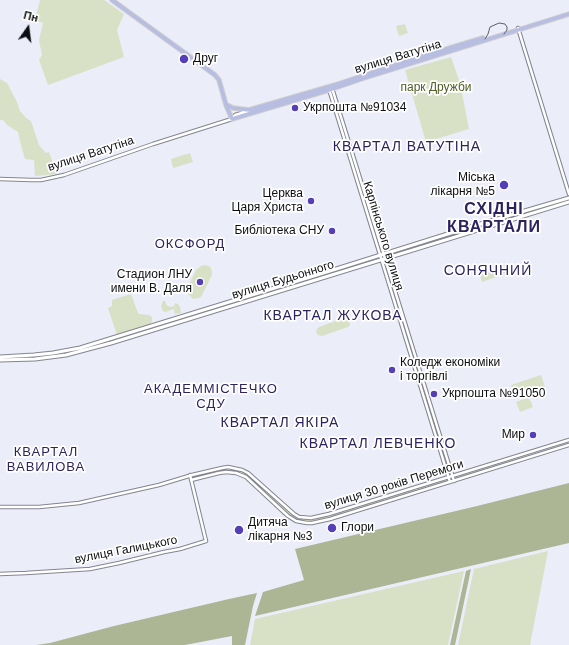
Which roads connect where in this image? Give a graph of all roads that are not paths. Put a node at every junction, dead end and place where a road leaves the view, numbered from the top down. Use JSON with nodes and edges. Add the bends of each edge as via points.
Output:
{"nodes":[{"id":1,"x":112,"y":0,"type":"edge"},
{"id":2,"x":569,"y":13,"type":"edge"},
{"id":3,"x":518,"y":29,"type":"junction"},
{"id":4,"x":330,"y":88,"type":"junction"},
{"id":5,"x":226,"y":105,"type":"junction"},
{"id":6,"x":249,"y":110,"type":"junction"},
{"id":7,"x":232,"y":119,"type":"junction"},
{"id":8,"x":0,"y":179,"type":"edge"},
{"id":9,"x":569,"y":194,"type":"edge"},
{"id":10,"x":569,"y":198,"type":"edge"},
{"id":11,"x":569,"y":202,"type":"edge"},
{"id":12,"x":382,"y":255,"type":"junction"},
{"id":13,"x":383,"y":259,"type":"junction"},
{"id":14,"x":207,"y":311,"type":"junction"},
{"id":15,"x":0,"y":357,"type":"edge"},
{"id":16,"x":0,"y":360,"type":"edge"},
{"id":17,"x":569,"y":440,"type":"edge"},
{"id":18,"x":569,"y":445,"type":"edge"},
{"id":19,"x":190,"y":475,"type":"junction"},
{"id":20,"x":453,"y":476,"type":"junction"},
{"id":21,"x":448,"y":477,"type":"junction"},
{"id":22,"x":191,"y":480,"type":"junction"},
{"id":23,"x":454,"y":481,"type":"junction"},
{"id":24,"x":450,"y":482,"type":"junction"},
{"id":25,"x":0,"y":507,"type":"edge"},
{"id":26,"x":0,"y":574,"type":"edge"}],
"edges":[{"from":1,"to":5,"type":"main road","via":[[215,75],[219,80]]},
{"from":2,"to":3,"type":"main road","name":"вулиця Ватутіна"},
{"from":3,"to":4,"type":"main road","name":"вулиця Ватутіна"},
{"from":3,"to":4,"type":"main road","name":"вулиця Ватутіна","via":[[420,57]]},
{"from":3,"to":9,"type":"street"},
{"from":4,"to":6,"type":"main road","name":"вулиця Ватутіна"},
{"from":4,"to":7,"type":"main road","name":"вулиця Ватутіна"},
{"from":4,"to":12,"type":"street","name":"Карпінського вулиця"},
{"from":5,"to":6,"type":"main road"},
{"from":5,"to":7,"type":"main road"},
{"from":6,"to":7,"type":"street","name":"вулиця Ватутіна"},
{"from":7,"to":8,"type":"street","name":"вулиця Ватутіна","via":[[64,175],[41,180]]},
{"from":10,"to":12,"type":"main road","name":"вулиця Будьонного"},
{"from":11,"to":13,"type":"main road","name":"вулиця Будьонного"},
{"from":12,"to":13,"type":"street","name":"Карпінського вулиця"},
{"from":12,"to":14,"type":"main road","name":"вулиця Будьонного"},
{"from":13,"to":14,"type":"main road","name":"вулиця Будьонного"},
{"from":13,"to":20,"type":"street","name":"Карпінського вулиця"},
{"from":13,"to":21,"type":"street","name":"Карпінського вулиця"},
{"from":14,"to":15,"type":"main road","name":"вулиця Будьонного","via":[[80,348],[47,354]]},
{"from":14,"to":16,"type":"main road","name":"вулиця Будьонного","via":[[77,352],[35,359]]},
{"from":17,"to":20,"type":"street","name":"вулиця 30 років Перемоги"},
{"from":18,"to":23,"type":"street","name":"вулиця 30 років Перемоги"},
{"from":19,"to":21,"type":"street","name":"вулиця 30 років Перемоги","via":[[222,468],[242,470],[254,477],[294,514],[311,518]]},
{"from":19,"to":22,"type":"street"},
{"from":19,"to":25,"type":"street","name":"вулиця 30 років Перемоги","via":[[159,486],[79,503]]},
{"from":20,"to":21,"type":"street","name":"вулиця 30 років Перемоги"},
{"from":20,"to":23,"type":"street","name":"Карпінського вулиця"},
{"from":21,"to":24,"type":"street","name":"Карпінського вулиця"},
{"from":22,"to":24,"type":"street","name":"вулиця 30 років Перемоги","via":[[219,473],[236,473],[246,477],[288,516],[307,523]]},
{"from":22,"to":26,"type":"street","name":"вулиця Галицького","via":[[206,541],[90,569]]},
{"from":23,"to":24,"type":"street","name":"вулиця 30 років Перемоги"}]}
